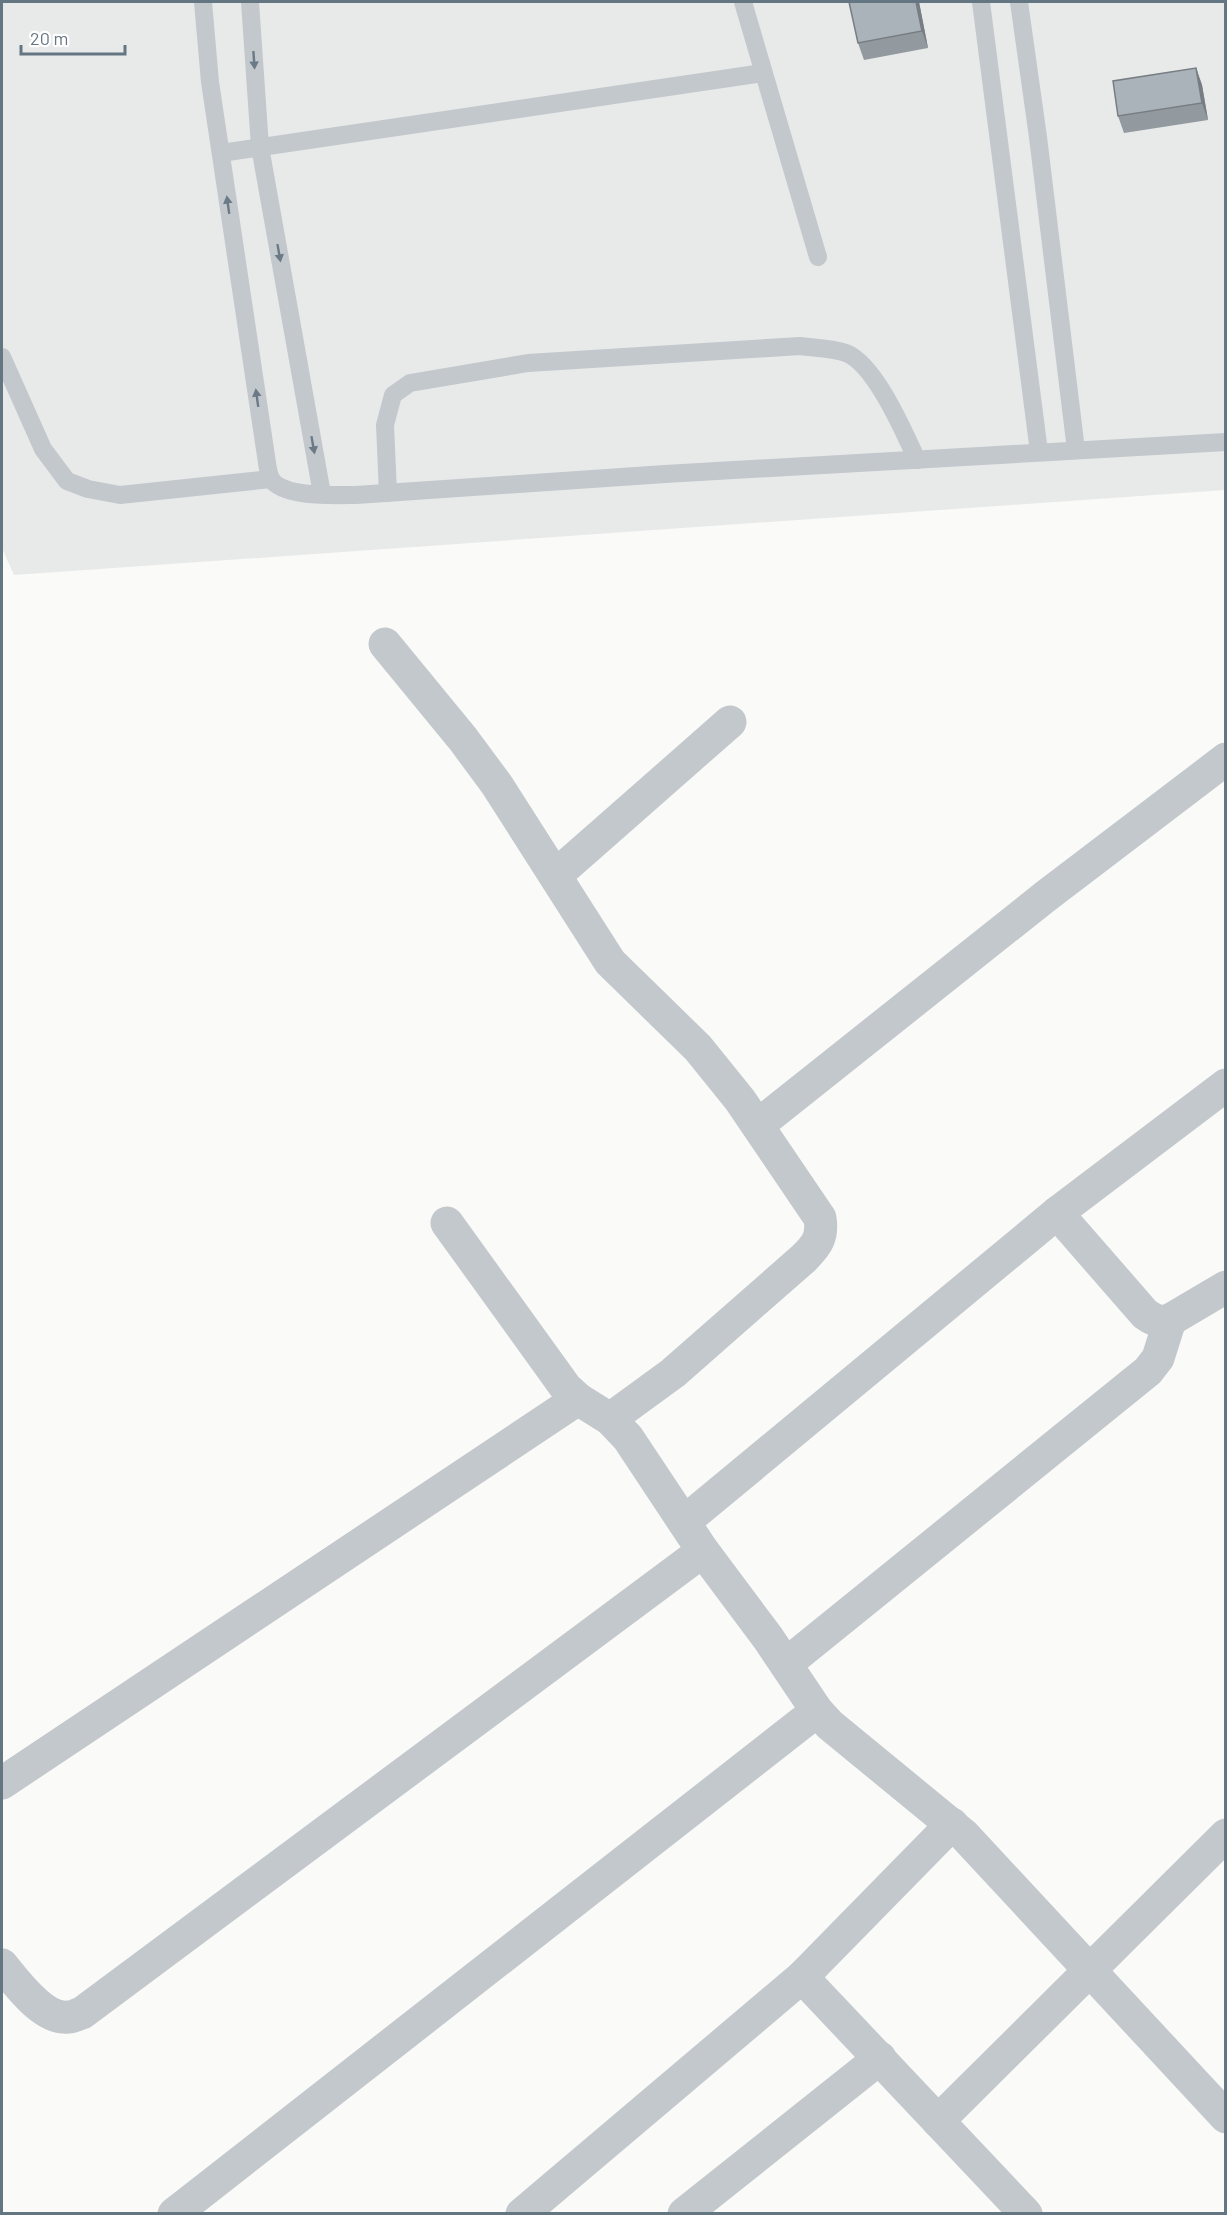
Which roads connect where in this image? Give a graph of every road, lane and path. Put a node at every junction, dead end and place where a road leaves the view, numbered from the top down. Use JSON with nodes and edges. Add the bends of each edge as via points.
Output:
{"nodes":[{"id":1,"x":203,"y":2,"type":"edge"},
{"id":2,"x":250,"y":2,"type":"edge"},
{"id":3,"x":743,"y":2,"type":"edge"},
{"id":4,"x":981,"y":2,"type":"edge"},
{"id":5,"x":1019,"y":2,"type":"edge"},
{"id":6,"x":763,"y":73,"type":"junction"},
{"id":7,"x":260,"y":147,"type":"junction"},
{"id":8,"x":221,"y":153,"type":"junction"},
{"id":9,"x":818,"y":257,"type":"dead end"},
{"id":10,"x":2,"y":357,"type":"edge"},
{"id":11,"x":1226,"y":442,"type":"edge"},
{"id":12,"x":1076,"y":450,"type":"junction"},
{"id":13,"x":1040,"y":452,"type":"junction"},
{"id":14,"x":917,"y":460,"type":"junction"},
{"id":15,"x":271,"y":479,"type":"junction"},
{"id":16,"x":388,"y":493,"type":"junction"},
{"id":17,"x":322,"y":494,"type":"junction"},
{"id":18,"x":385,"y":644,"type":"dead end"},
{"id":19,"x":730,"y":722,"type":"dead end"},
{"id":20,"x":1226,"y":759,"type":"edge"},
{"id":21,"x":556,"y":875,"type":"junction"},
{"id":22,"x":1226,"y":1085,"type":"edge"},
{"id":23,"x":758,"y":1125,"type":"junction"},
{"id":24,"x":1057,"y":1213,"type":"junction"},
{"id":25,"x":447,"y":1223,"type":"dead end"},
{"id":26,"x":1226,"y":1287,"type":"edge"},
{"id":27,"x":1170,"y":1320,"type":"junction"},
{"id":28,"x":578,"y":1399,"type":"junction"},
{"id":29,"x":610,"y":1419,"type":"junction"},
{"id":30,"x":684,"y":1522,"type":"junction"},
{"id":31,"x":703,"y":1551,"type":"junction"},
{"id":32,"x":786,"y":1664,"type":"junction"},
{"id":33,"x":817,"y":1711,"type":"junction"},
{"id":34,"x":2,"y":1783,"type":"edge"},
{"id":35,"x":952,"y":1824,"type":"junction"},
{"id":36,"x":1226,"y":1835,"type":"edge"},
{"id":37,"x":2,"y":1965,"type":"edge"},
{"id":38,"x":1090,"y":1971,"type":"junction"},
{"id":39,"x":802,"y":1977,"type":"junction"},
{"id":40,"x":880,"y":2058,"type":"junction"},
{"id":41,"x":1226,"y":2117,"type":"edge"},
{"id":42,"x":938,"y":2121,"type":"junction"},
{"id":43,"x":1022,"y":2212,"type":"edge"},
{"id":44,"x":174,"y":2214,"type":"edge"},
{"id":45,"x":522,"y":2214,"type":"edge"},
{"id":46,"x":684,"y":2214,"type":"edge"}],
"edges":[{"from":1,"to":8,"type":"lane"},
{"from":2,"to":7,"type":"lane","one_way":true},
{"from":3,"to":6,"type":"lane"},
{"from":4,"to":13,"type":"lane"},
{"from":5,"to":12,"type":"lane"},
{"from":6,"to":7,"type":"lane"},
{"from":6,"to":9,"type":"lane"},
{"from":7,"to":8,"type":"lane"},
{"from":7,"to":17,"type":"lane","one_way":true},
{"from":15,"to":8,"type":"lane","one_way":true},
{"from":10,"to":15,"type":"lane","via":[[43,449],[67,481],[120,495]]},
{"from":11,"to":12,"type":"lane"},
{"from":12,"to":13,"type":"lane"},
{"from":13,"to":14,"type":"lane"},
{"from":14,"to":16,"type":"lane"},
{"from":14,"to":16,"type":"lane","via":[[888,399],[855,358],[844,353],[800,346],[599,358],[528,363],[410,383],[393,395],[386,425]]},
{"from":15,"to":17,"type":"lane","via":[[280,488]]},
{"from":16,"to":17,"type":"lane"},
{"from":18,"to":21,"type":"street","via":[[463,738]]},
{"from":19,"to":21,"type":"street"},
{"from":20,"to":23,"type":"street"},
{"from":21,"to":23,"type":"street","via":[[610,962],[698,1048]]},
{"from":22,"to":24,"type":"street"},
{"from":23,"to":29,"type":"street","via":[[820,1218],[822,1231],[817,1246],[673,1373]]},
{"from":24,"to":27,"type":"street","via":[[1144,1314],[1153,1320]]},
{"from":24,"to":30,"type":"street"},
{"from":25,"to":28,"type":"street","via":[[566,1388]]},
{"from":26,"to":27,"type":"street"},
{"from":27,"to":32,"type":"street","via":[[1158,1358],[1148,1371]]},
{"from":28,"to":29,"type":"street"},
{"from":28,"to":34,"type":"street"},
{"from":29,"to":30,"type":"street","via":[[628,1438]]},
{"from":30,"to":31,"type":"street"},
{"from":31,"to":32,"type":"street"},
{"from":31,"to":37,"type":"street","via":[[82,2013],[66,2018],[51,2013],[33,2002]]},
{"from":32,"to":33,"type":"street"},
{"from":33,"to":35,"type":"street"},
{"from":33,"to":44,"type":"street"},
{"from":35,"to":38,"type":"street"},
{"from":35,"to":39,"type":"street"},
{"from":36,"to":38,"type":"street"},
{"from":38,"to":41,"type":"street"},
{"from":38,"to":42,"type":"street"},
{"from":39,"to":40,"type":"street"},
{"from":39,"to":45,"type":"street"},
{"from":40,"to":42,"type":"street"},
{"from":40,"to":46,"type":"street"},
{"from":42,"to":43,"type":"street"}]}
